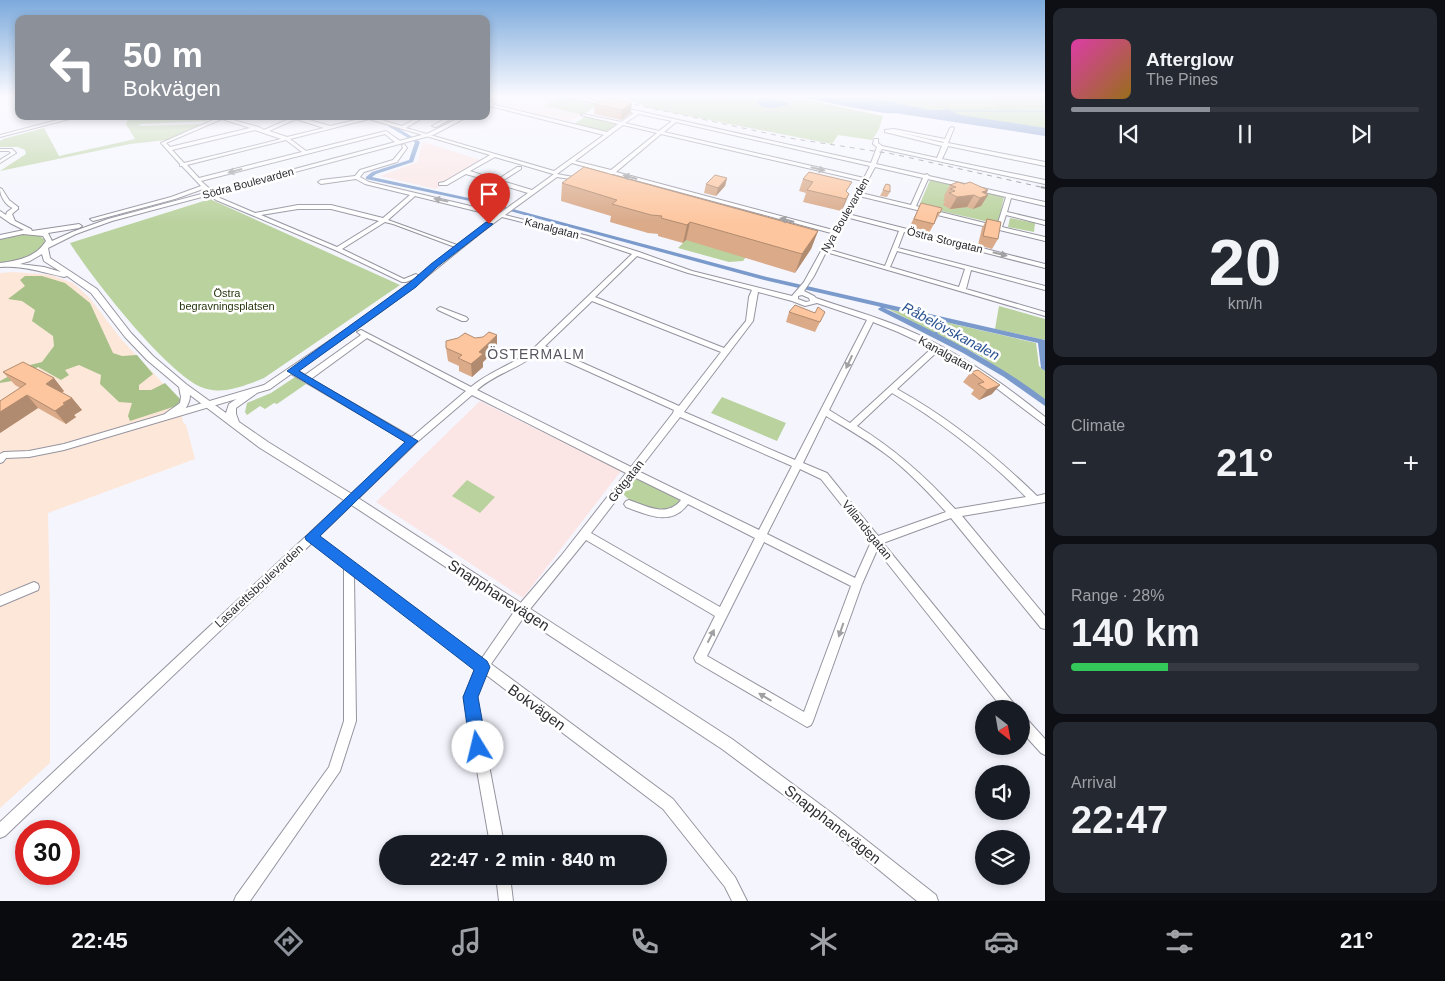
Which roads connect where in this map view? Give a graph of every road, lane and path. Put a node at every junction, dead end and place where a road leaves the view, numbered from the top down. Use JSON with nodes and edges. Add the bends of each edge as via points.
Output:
{"nodes":[{"id":1,"x":175,"y":138,"type":"edge"},
{"id":2,"x":216,"y":138,"type":"edge"},
{"id":3,"x":287,"y":138,"type":"joint"},
{"id":4,"x":361,"y":138,"type":"edge"},
{"id":5,"x":396,"y":138,"type":"edge"},
{"id":6,"x":414,"y":138,"type":"edge"},
{"id":7,"x":435,"y":138,"type":"edge"},
{"id":8,"x":602,"y":138,"type":"edge"},
{"id":9,"x":654,"y":138,"type":"edge"},
{"id":10,"x":683,"y":138,"type":"edge"},
{"id":11,"x":697,"y":138,"type":"edge"},
{"id":12,"x":755,"y":138,"type":"edge"},
{"id":13,"x":919,"y":138,"type":"edge"},
{"id":14,"x":926,"y":138,"type":"edge"},
{"id":15,"x":948,"y":138,"type":"edge"},
{"id":16,"x":876,"y":140,"type":"dead end"},
{"id":17,"x":694,"y":141,"type":"junction"},
{"id":18,"x":402,"y":142,"type":"junction"},
{"id":19,"x":946,"y":143,"type":"junction"},
{"id":20,"x":880,"y":147,"type":"junction"},
{"id":21,"x":785,"y":148,"type":"dead end"},
{"id":22,"x":168,"y":150,"type":"junction"},
{"id":23,"x":0,"y":151,"type":"edge"},
{"id":24,"x":305,"y":152,"type":"junction"},
{"id":25,"x":494,"y":155,"type":"junction"},
{"id":26,"x":488,"y":159,"type":"junction"},
{"id":27,"x":774,"y":159,"type":"junction"},
{"id":28,"x":1019,"y":159,"type":"junction"},
{"id":29,"x":939,"y":160,"type":"junction"},
{"id":30,"x":571,"y":161,"type":"junction"},
{"id":31,"x":0,"y":162,"type":"edge"},
{"id":32,"x":182,"y":164,"type":"junction"},
{"id":33,"x":874,"y":164,"type":"junction"},
{"id":34,"x":1045,"y":164,"type":"edge"},
{"id":35,"x":519,"y":168,"type":"junction"},
{"id":36,"x":466,"y":172,"type":"junction"},
{"id":37,"x":532,"y":172,"type":"dead end"},
{"id":38,"x":612,"y":172,"type":"junction"},
{"id":39,"x":555,"y":174,"type":"junction"},
{"id":40,"x":927,"y":176,"type":"junction"},
{"id":41,"x":1014,"y":176,"type":"junction"},
{"id":42,"x":357,"y":177,"type":"junction"},
{"id":43,"x":606,"y":177,"type":"edge"},
{"id":44,"x":503,"y":178,"type":"joint"},
{"id":45,"x":198,"y":180,"type":"junction"},
{"id":46,"x":865,"y":180,"type":"junction"},
{"id":47,"x":321,"y":182,"type":"dead end"},
{"id":48,"x":497,"y":182,"type":"junction"},
{"id":49,"x":589,"y":182,"type":"edge"},
{"id":50,"x":1045,"y":182,"type":"edge"},
{"id":51,"x":441,"y":184,"type":"dead end"},
{"id":52,"x":203,"y":186,"type":"junction"},
{"id":53,"x":0,"y":190,"type":"edge"},
{"id":54,"x":532,"y":192,"type":"junction"},
{"id":55,"x":210,"y":194,"type":"junction"},
{"id":56,"x":414,"y":194,"type":"junction"},
{"id":57,"x":857,"y":194,"type":"junction"},
{"id":58,"x":477,"y":195,"type":"dead end"},
{"id":59,"x":1009,"y":196,"type":"junction"},
{"id":60,"x":1045,"y":204,"type":"edge"},
{"id":61,"x":16,"y":208,"type":"joint"},
{"id":62,"x":913,"y":208,"type":"junction"},
{"id":63,"x":507,"y":210,"type":"junction"},
{"id":64,"x":0,"y":213,"type":"edge"},
{"id":65,"x":1004,"y":213,"type":"junction"},
{"id":66,"x":256,"y":214,"type":"junction"},
{"id":67,"x":844,"y":215,"type":"junction"},
{"id":68,"x":93,"y":220,"type":"joint"},
{"id":69,"x":110,"y":220,"type":"junction"},
{"id":70,"x":384,"y":220,"type":"junction"},
{"id":71,"x":12,"y":222,"type":"junction"},
{"id":72,"x":1045,"y":222,"type":"edge"},
{"id":73,"x":85,"y":225,"type":"junction"},
{"id":74,"x":999,"y":228,"type":"junction"},
{"id":75,"x":902,"y":230,"type":"junction"},
{"id":76,"x":35,"y":231,"type":"junction"},
{"id":77,"x":834,"y":232,"type":"junction"},
{"id":78,"x":0,"y":237,"type":"edge"},
{"id":79,"x":1045,"y":239,"type":"edge"},
{"id":80,"x":454,"y":246,"type":"junction"},
{"id":81,"x":46,"y":247,"type":"junction"},
{"id":82,"x":337,"y":249,"type":"junction"},
{"id":83,"x":896,"y":249,"type":"junction"},
{"id":84,"x":824,"y":250,"type":"junction"},
{"id":85,"x":637,"y":253,"type":"junction"},
{"id":86,"x":2,"y":265,"type":"edge"},
{"id":87,"x":1045,"y":266,"type":"edge"},
{"id":88,"x":887,"y":268,"type":"junction"},
{"id":89,"x":968,"y":268,"type":"junction"},
{"id":90,"x":80,"y":280,"type":"junction"},
{"id":91,"x":1045,"y":288,"type":"edge"},
{"id":92,"x":756,"y":290,"type":"junction"},
{"id":93,"x":962,"y":290,"type":"junction"},
{"id":94,"x":804,"y":296,"type":"junction"},
{"id":95,"x":591,"y":298,"type":"junction"},
{"id":96,"x":440,"y":309,"type":"dead end"},
{"id":97,"x":1045,"y":314,"type":"edge"},
{"id":98,"x":871,"y":318,"type":"junction"},
{"id":99,"x":464,"y":319,"type":"dead end"},
{"id":100,"x":540,"y":347,"type":"junction"},
{"id":101,"x":936,"y":348,"type":"junction"},
{"id":102,"x":726,"y":351,"type":"junction"},
{"id":103,"x":292,"y":371,"type":"junction"},
{"id":104,"x":305,"y":379,"type":"junction"},
{"id":105,"x":183,"y":386,"type":"junction"},
{"id":106,"x":471,"y":389,"type":"junction"},
{"id":107,"x":891,"y":389,"type":"junction"},
{"id":108,"x":254,"y":391,"type":"junction"},
{"id":109,"x":209,"y":405,"type":"junction"},
{"id":110,"x":678,"y":410,"type":"junction"},
{"id":111,"x":825,"y":412,"type":"junction"},
{"id":112,"x":170,"y":415,"type":"junction"},
{"id":113,"x":1045,"y":422,"type":"edge"},
{"id":114,"x":235,"y":423,"type":"junction"},
{"id":115,"x":852,"y":426,"type":"junction"},
{"id":116,"x":413,"y":441,"type":"junction"},
{"id":117,"x":2,"y":458,"type":"edge"},
{"id":118,"x":798,"y":464,"type":"junction"},
{"id":119,"x":633,"y":472,"type":"junction"},
{"id":120,"x":352,"y":499,"type":"junction"},
{"id":121,"x":687,"y":499,"type":"junction"},
{"id":122,"x":1040,"y":499,"type":"edge"},
{"id":123,"x":629,"y":504,"type":"dead end"},
{"id":124,"x":952,"y":514,"type":"junction"},
{"id":125,"x":584,"y":534,"type":"junction"},
{"id":126,"x":311,"y":537,"type":"junction"},
{"id":127,"x":762,"y":537,"type":"junction"},
{"id":128,"x":876,"y":541,"type":"junction"},
{"id":129,"x":349,"y":565,"type":"junction"},
{"id":130,"x":857,"y":584,"type":"junction"},
{"id":131,"x":34,"y":586,"type":"dead end"},
{"id":132,"x":0,"y":601,"type":"edge"},
{"id":133,"x":522,"y":610,"type":"junction"},
{"id":134,"x":722,"y":614,"type":"junction"},
{"id":135,"x":1045,"y":624,"type":"edge"},
{"id":136,"x":482,"y":667,"type":"junction"},
{"id":137,"x":1003,"y":700,"type":"edge"},
{"id":138,"x":1030,"y":732,"type":"edge"},
{"id":139,"x":1045,"y":749,"type":"edge"},
{"id":140,"x":0,"y":831,"type":"edge"},
{"id":141,"x":495,"y":835,"type":"edge"},
{"id":142,"x":504,"y":885,"type":"edge"},
{"id":143,"x":241,"y":901,"type":"edge"},
{"id":144,"x":506,"y":901,"type":"edge"},
{"id":145,"x":740,"y":901,"type":"edge"},
{"id":146,"x":930,"y":901,"type":"edge"}],
"edges":[{"from":1,"to":22,"type":"street","via":[[163,143]]},
{"from":2,"to":22,"type":"street"},
{"from":3,"to":24,"type":"street"},
{"from":3,"to":32,"type":"street"},
{"from":4,"to":24,"type":"street"},
{"from":5,"to":18,"type":"street"},
{"from":6,"to":18,"type":"main road","name":"Södra Boulevarden"},
{"from":7,"to":25,"type":"street"},
{"from":8,"to":30,"type":"street"},
{"from":9,"to":38,"type":"street"},
{"from":10,"to":17,"type":"street"},
{"from":11,"to":17,"type":"street"},
{"from":12,"to":33,"type":"street"},
{"from":13,"to":19,"type":"street"},
{"from":14,"to":19,"type":"street"},
{"from":15,"to":19,"type":"street"},
{"from":16,"to":20,"type":"street","via":[[874,144]]},
{"from":17,"to":27,"type":"street"},
{"from":18,"to":42,"type":"street","via":[[405,148],[395,161],[362,171]]},
{"from":18,"to":55,"type":"main road","name":"Södra Boulevarden"},
{"from":19,"to":28,"type":"street"},
{"from":19,"to":29,"type":"street"},
{"from":20,"to":29,"type":"street"},
{"from":20,"to":33,"type":"street","name":"Nya Boulevarden"},
{"from":21,"to":27,"type":"street"},
{"from":22,"to":32,"type":"street"},
{"from":23,"to":31,"type":"street","via":[[9,153]]},
{"from":24,"to":45,"type":"street","one_way":true},
{"from":25,"to":26,"type":"street"},
{"from":25,"to":39,"type":"street"},
{"from":26,"to":35,"type":"street"},
{"from":26,"to":36,"type":"street"},
{"from":27,"to":46,"type":"street","one_way":true},
{"from":28,"to":34,"type":"street"},
{"from":28,"to":41,"type":"street"},
{"from":29,"to":41,"type":"street"},
{"from":30,"to":38,"type":"street"},
{"from":30,"to":39,"type":"street"},
{"from":32,"to":45,"type":"street"},
{"from":33,"to":40,"type":"street"},
{"from":33,"to":46,"type":"street","name":"Nya Boulevarden"},
{"from":35,"to":37,"type":"street"},
{"from":35,"to":44,"type":"street"},
{"from":36,"to":48,"type":"street"},
{"from":36,"to":51,"type":"street"},
{"from":38,"to":43,"type":"street"},
{"from":77,"to":38,"type":"street","one_way":true},
{"from":39,"to":49,"type":"street"},
{"from":39,"to":54,"type":"street"},
{"from":40,"to":59,"type":"street"},
{"from":40,"to":62,"type":"street"},
{"from":41,"to":50,"type":"street"},
{"from":42,"to":47,"type":"street"},
{"from":42,"to":56,"type":"street","name":"Kanalgatan","via":[[367,183]]},
{"from":44,"to":48,"type":"street"},
{"from":45,"to":52,"type":"street"},
{"from":46,"to":57,"type":"street","name":"Nya Boulevarden"},
{"from":48,"to":54,"type":"street"},
{"from":48,"to":58,"type":"street"},
{"from":52,"to":55,"type":"street"},
{"from":52,"to":68,"type":"street","via":[[174,198]]},
{"from":53,"to":61,"type":"street"},
{"from":54,"to":63,"type":"street"},
{"from":55,"to":66,"type":"street"},
{"from":55,"to":69,"type":"main road","name":"Södra Boulevarden"},
{"from":63,"to":56,"type":"street","name":"Kanalgatan","one_way":true},
{"from":56,"to":70,"type":"street"},
{"from":57,"to":62,"type":"street"},
{"from":57,"to":67,"type":"street","name":"Nya Boulevarden"},
{"from":59,"to":60,"type":"street"},
{"from":59,"to":65,"type":"street"},
{"from":61,"to":71,"type":"main road","via":[[9,213]]},
{"from":62,"to":74,"type":"street"},
{"from":63,"to":80,"type":"street"},
{"from":63,"to":85,"type":"street","name":"Kanalgatan"},
{"from":63,"to":103,"type":"street","via":[[412,285]]},
{"from":64,"to":71,"type":"main road"},
{"from":65,"to":72,"type":"street"},
{"from":65,"to":74,"type":"street"},
{"from":66,"to":70,"type":"street","via":[[315,205]]},
{"from":66,"to":82,"type":"street"},
{"from":67,"to":75,"type":"street","name":"Östra Storgatan"},
{"from":67,"to":77,"type":"street","name":"Nya Boulevarden"},
{"from":68,"to":73,"type":"main road"},
{"from":69,"to":73,"type":"main road","name":"Södra Boulevarden"},
{"from":69,"to":81,"type":"main road","name":"Södra Boulevarden"},
{"from":70,"to":80,"type":"street"},
{"from":70,"to":82,"type":"street"},
{"from":71,"to":76,"type":"main road"},
{"from":73,"to":76,"type":"main road","name":"Södra Boulevarden"},
{"from":74,"to":79,"type":"street"},
{"from":75,"to":83,"type":"street"},
{"from":75,"to":87,"type":"street","name":"Östra Storgatan","one_way":true},
{"from":76,"to":78,"type":"main road","name":"Södra Boulevarden"},
{"from":76,"to":81,"type":"main road","name":"Snapphanevägen","via":[[49,237]]},
{"from":77,"to":84,"type":"street","name":"Nya Boulevarden"},
{"from":80,"to":82,"type":"street","via":[[411,280],[404,281]]},
{"from":81,"to":86,"type":"main road","name":"Södra Boulevarden","via":[[28,258]]},
{"from":81,"to":90,"type":"main road","name":"Snapphanevägen","via":[[47,259]]},
{"from":83,"to":88,"type":"street"},
{"from":83,"to":89,"type":"street"},
{"from":84,"to":88,"type":"street"},
{"from":84,"to":94,"type":"street","name":"Nya Boulevarden"},
{"from":85,"to":92,"type":"street","name":"Kanalgatan"},
{"from":85,"to":95,"type":"street","name":"Lasarettsboulevarden"},
{"from":86,"to":90,"type":"main road","name":"Snapphanevägen","via":[[44,269]]},
{"from":88,"to":93,"type":"street"},
{"from":89,"to":91,"type":"street"},
{"from":89,"to":93,"type":"street"},
{"from":90,"to":105,"type":"main road","name":"Snapphanevägen","via":[[94,291],[150,358]]},
{"from":92,"to":94,"type":"street","name":"Kanalgatan"},
{"from":92,"to":102,"type":"street","name":"Götgatan","via":[[751,298],[751,318]]},
{"from":93,"to":97,"type":"street"},
{"from":94,"to":98,"type":"street","name":"Kanalgatan"},
{"from":95,"to":100,"type":"street","name":"Lasarettsboulevarden"},
{"from":95,"to":102,"type":"street"},
{"from":96,"to":99,"type":"street"},
{"from":98,"to":101,"type":"street","name":"Kanalgatan"},
{"from":98,"to":111,"type":"street","one_way":true},
{"from":100,"to":106,"type":"street","name":"Lasarettsboulevarden","via":[[526,359],[491,375]]},
{"from":100,"to":110,"type":"street","name":"Villandsgatan"},
{"from":101,"to":107,"type":"street"},
{"from":101,"to":113,"type":"street","name":"Kanalgatan","via":[[1004,388]]},
{"from":102,"to":110,"type":"street","name":"Götgatan"},
{"from":103,"to":104,"type":"street"},
{"from":103,"to":108,"type":"street"},
{"from":104,"to":106,"type":"street","via":[[364,333]]},
{"from":104,"to":116,"type":"street"},
{"from":105,"to":109,"type":"main road","name":"Snapphanevägen"},
{"from":105,"to":112,"type":"main road","via":[[187,398],[185,403]]},
{"from":106,"to":116,"type":"street","name":"Lasarettsboulevarden"},
{"from":106,"to":119,"type":"street"},
{"from":107,"to":115,"type":"street"},
{"from":107,"to":122,"type":"street","via":[[931,411],[970,439]]},
{"from":108,"to":109,"type":"street"},
{"from":108,"to":114,"type":"main road","via":[[232,406]]},
{"from":109,"to":112,"type":"street"},
{"from":109,"to":114,"type":"main road","name":"Snapphanevägen"},
{"from":110,"to":118,"type":"street","name":"Villandsgatan"},
{"from":110,"to":119,"type":"street","name":"Götgatan"},
{"from":111,"to":115,"type":"street"},
{"from":111,"to":118,"type":"street"},
{"from":112,"to":117,"type":"street","via":[[51,451]]},
{"from":114,"to":120,"type":"main road","name":"Snapphanevägen"},
{"from":115,"to":124,"type":"street","via":[[902,462]]},
{"from":116,"to":120,"type":"street","name":"Lasarettsboulevarden"},
{"from":118,"to":127,"type":"street"},
{"from":118,"to":128,"type":"street","name":"Villandsgatan","via":[[824,476]]},
{"from":119,"to":121,"type":"street"},
{"from":119,"to":125,"type":"street","name":"Götgatan"},
{"from":120,"to":126,"type":"street","name":"Lasarettsboulevarden"},
{"from":120,"to":133,"type":"main road","name":"Snapphanevägen"},
{"from":121,"to":123,"type":"street","via":[[675,513],[668,515]]},
{"from":121,"to":127,"type":"street"},
{"from":122,"to":124,"type":"street"},
{"from":124,"to":128,"type":"street"},
{"from":124,"to":135,"type":"street"},
{"from":125,"to":133,"type":"street","name":"Götgatan"},
{"from":125,"to":134,"type":"street"},
{"from":126,"to":129,"type":"street","name":"Bokvägen"},
{"from":126,"to":140,"type":"street","name":"Lasarettsboulevarden"},
{"from":127,"to":130,"type":"street"},
{"from":127,"to":134,"type":"street"},
{"from":128,"to":130,"type":"street"},
{"from":128,"to":137,"type":"street","name":"Villandsgatan"},
{"from":129,"to":136,"type":"street","name":"Bokvägen"},
{"from":129,"to":143,"type":"street","via":[[350,721],[334,771]]},
{"from":130,"to":134,"type":"street","one_way":true,"via":[[807,722],[700,658]]},
{"from":131,"to":132,"type":"street"},
{"from":133,"to":136,"type":"street","name":"Götgatan"},
{"from":133,"to":146,"type":"main road","name":"Snapphanevägen","via":[[727,744],[828,818]]},
{"from":136,"to":141,"type":"street","via":[[470,697]]},
{"from":136,"to":145,"type":"street","name":"Bokvägen","via":[[668,804],[730,882]]},
{"from":138,"to":139,"type":"street"},
{"from":142,"to":144,"type":"street"}]}
